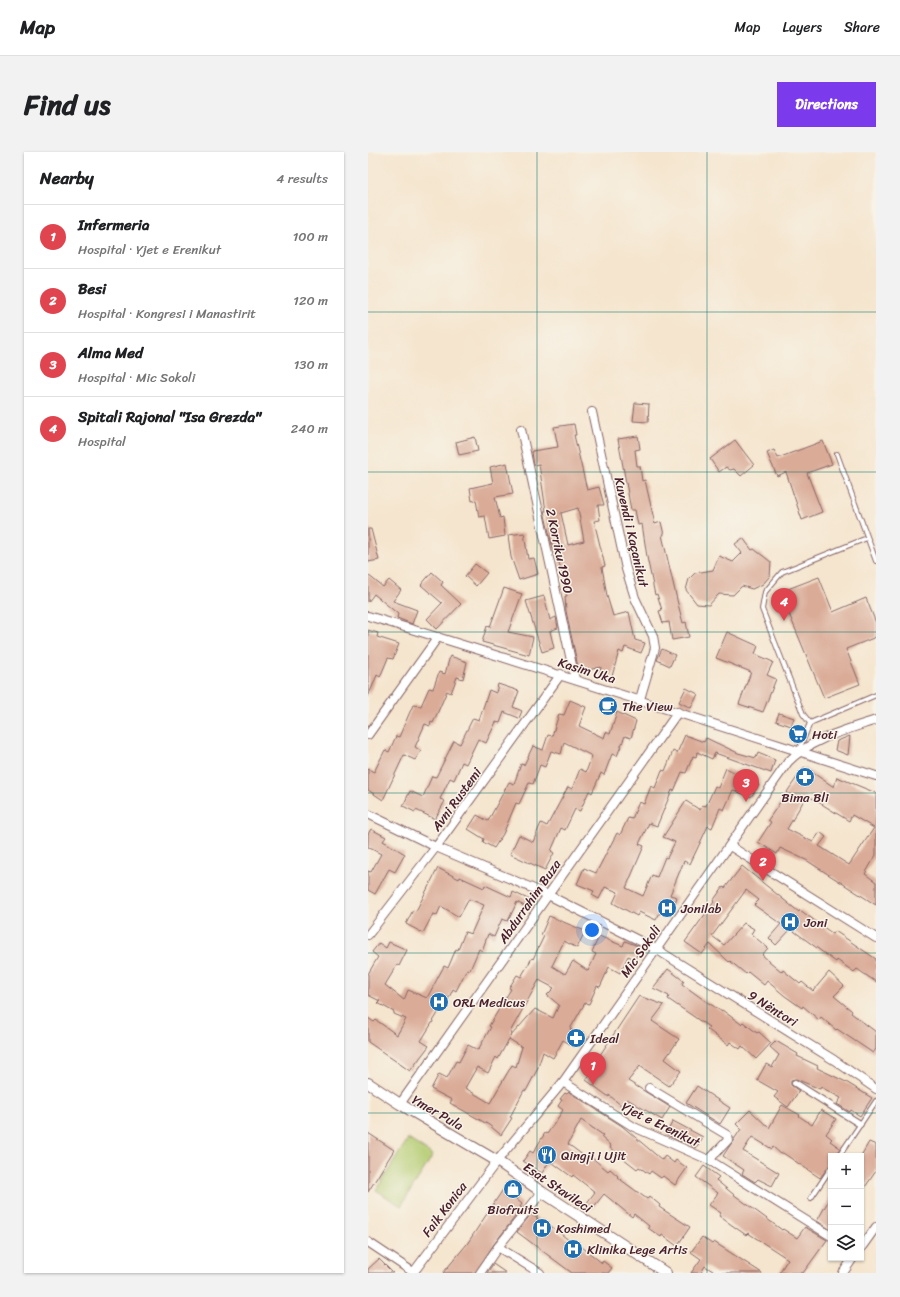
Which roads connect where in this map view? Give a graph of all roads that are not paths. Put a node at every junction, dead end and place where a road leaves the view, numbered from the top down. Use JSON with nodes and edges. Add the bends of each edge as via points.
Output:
{"nodes":[{"id":1,"x":592,"y":412,"type":"dead end"},
{"id":2,"x":521,"y":429,"type":"dead end"},
{"id":3,"x":837,"y":454,"type":"dead end"},
{"id":4,"x":868,"y":538,"type":"junction"},
{"id":5,"x":876,"y":561,"type":"edge"},
{"id":6,"x":368,"y":616,"type":"edge"},
{"id":7,"x":438,"y":637,"type":"junction"},
{"id":8,"x":561,"y":674,"type":"junction"},
{"id":9,"x":574,"y":678,"type":"junction"},
{"id":10,"x":876,"y":695,"type":"edge"},
{"id":11,"x":640,"y":699,"type":"junction"},
{"id":12,"x":678,"y":712,"type":"junction"},
{"id":13,"x":876,"y":720,"type":"edge"},
{"id":14,"x":810,"y":722,"type":"junction"},
{"id":15,"x":368,"y":734,"type":"edge"},
{"id":16,"x":798,"y":752,"type":"junction"},
{"id":17,"x":876,"y":776,"type":"edge"},
{"id":18,"x":368,"y":814,"type":"edge"},
{"id":19,"x":730,"y":846,"type":"junction"},
{"id":20,"x":436,"y":847,"type":"junction"},
{"id":21,"x":548,"y":895,"type":"junction"},
{"id":22,"x":368,"y":935,"type":"edge"},
{"id":23,"x":876,"y":938,"type":"edge"},
{"id":24,"x":656,"y":949,"type":"junction"},
{"id":25,"x":563,"y":1082,"type":"junction"},
{"id":26,"x":368,"y":1083,"type":"edge"},
{"id":27,"x":795,"y":1083,"type":"dead end"},
{"id":28,"x":649,"y":1088,"type":"dead end"},
{"id":29,"x":876,"y":1089,"type":"edge"},
{"id":30,"x":876,"y":1101,"type":"edge"},
{"id":31,"x":400,"y":1104,"type":"junction"},
{"id":32,"x":860,"y":1124,"type":"junction"},
{"id":33,"x":841,"y":1153,"type":"edge"},
{"id":34,"x":709,"y":1160,"type":"junction"},
{"id":35,"x":496,"y":1161,"type":"junction"},
{"id":36,"x":828,"y":1173,"type":"edge"},
{"id":37,"x":542,"y":1192,"type":"junction"},
{"id":38,"x":812,"y":1198,"type":"dead end"},
{"id":39,"x":876,"y":1227,"type":"edge"},
{"id":40,"x":828,"y":1234,"type":"edge"},
{"id":41,"x":368,"y":1242,"type":"edge"},
{"id":42,"x":864,"y":1244,"type":"edge"},
{"id":43,"x":498,"y":1247,"type":"junction"},
{"id":44,"x":852,"y":1261,"type":"edge"},
{"id":45,"x":413,"y":1273,"type":"edge"},
{"id":46,"x":480,"y":1273,"type":"edge"},
{"id":47,"x":540,"y":1273,"type":"edge"},
{"id":48,"x":666,"y":1273,"type":"edge"},
{"id":49,"x":843,"y":1273,"type":"edge"}],
"edges":[{"from":1,"to":11,"type":"street","name":"Kuvendi i Kaçanikut","via":[[626,569],[634,598],[653,636],[654,648]]},
{"from":2,"to":9,"type":"street","name":"2 Korriku 1990"},
{"from":3,"to":4,"type":"lane"},
{"from":4,"to":5,"type":"lane"},
{"from":4,"to":14,"type":"lane","via":[[782,572],[764,592],[762,609],[803,714]]},
{"from":6,"to":7,"type":"street","name":"Kasim Uka"},
{"from":7,"to":8,"type":"street","name":"Kasim Uka"},
{"from":7,"to":15,"type":"street"},
{"from":8,"to":9,"type":"street","name":"Kasim Uka"},
{"from":8,"to":20,"type":"street","name":"Avni Rustemi"},
{"from":9,"to":11,"type":"street","name":"Kasim Uka"},
{"from":10,"to":14,"type":"lane"},
{"from":11,"to":12,"type":"street","name":"Kasim Uka"},
{"from":12,"to":16,"type":"street","name":"Kasim Uka"},
{"from":12,"to":21,"type":"street","name":"Abdurrahim Buza"},
{"from":13,"to":16,"type":"street","via":[[827,737]]},
{"from":14,"to":16,"type":"lane"},
{"from":16,"to":17,"type":"street","name":"Kasim Uka"},
{"from":16,"to":19,"type":"street","name":"Mic Sokoli","via":[[788,762]]},
{"from":18,"to":20,"type":"street","name":"9 Nëntori"},
{"from":19,"to":23,"type":"street"},
{"from":19,"to":24,"type":"street","name":"Mic Sokoli"},
{"from":20,"to":21,"type":"street","name":"9 Nëntori"},
{"from":20,"to":22,"type":"street","name":"Avni Rustemi"},
{"from":21,"to":24,"type":"street","name":"9 Nëntori"},
{"from":21,"to":31,"type":"street","name":"Abdurrahim Buza"},
{"from":24,"to":25,"type":"street","name":"Mic Sokoli"},
{"from":24,"to":29,"type":"street","name":"9 Nëntori"},
{"from":25,"to":34,"type":"street","name":"Yjet e Erenikut","via":[[634,1126]]},
{"from":25,"to":35,"type":"street","name":"Mic Sokoli"},
{"from":26,"to":31,"type":"street","name":"Ymer Pula"},
{"from":27,"to":32,"type":"street"},
{"from":28,"to":34,"type":"street","name":"Yjet e Erenikut","via":[[727,1135],[728,1140]]},
{"from":30,"to":32,"type":"lane"},
{"from":31,"to":35,"type":"street","name":"Ymer Pula"},
{"from":32,"to":33,"type":"lane"},
{"from":34,"to":40,"type":"street","name":"Yjet e Erenikut"},
{"from":35,"to":37,"type":"street","name":"Esat Stavileci"},
{"from":35,"to":45,"type":"street","name":"Faik Konica"},
{"from":36,"to":38,"type":"lane"},
{"from":37,"to":43,"type":"street"},
{"from":37,"to":48,"type":"street","name":"Esat Stavileci"},
{"from":39,"to":42,"type":"street"},
{"from":41,"to":45,"type":"street"},
{"from":43,"to":46,"type":"street"},
{"from":43,"to":47,"type":"street"},
{"from":44,"to":49,"type":"street"}]}
